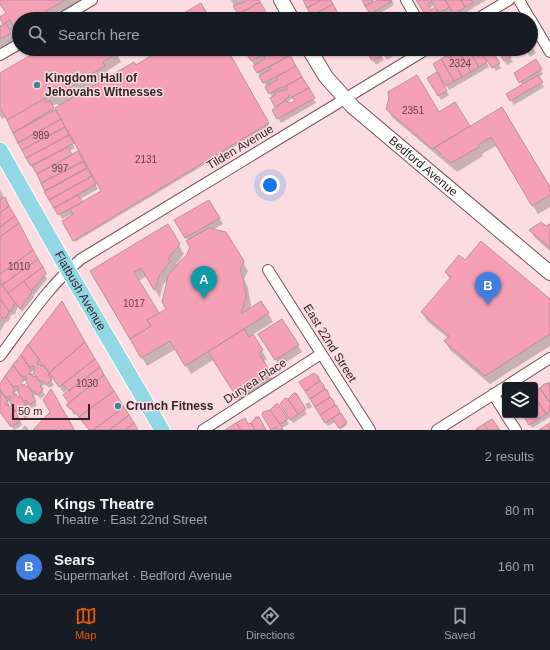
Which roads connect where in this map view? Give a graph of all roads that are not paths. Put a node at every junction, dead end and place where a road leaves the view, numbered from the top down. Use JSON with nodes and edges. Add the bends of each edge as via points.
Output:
{"nodes":[{"id":1,"x":92,"y":0,"type":"edge"},
{"id":2,"x":281,"y":0,"type":"edge"},
{"id":3,"x":406,"y":0,"type":"edge"},
{"id":4,"x":509,"y":0,"type":"edge"},
{"id":5,"x":519,"y":0,"type":"edge"},
{"id":6,"x":72,"y":12,"type":"edge"},
{"id":7,"x":288,"y":12,"type":"edge"},
{"id":8,"x":413,"y":12,"type":"edge"},
{"id":9,"x":489,"y":12,"type":"edge"},
{"id":10,"x":526,"y":12,"type":"edge"},
{"id":11,"x":538,"y":32,"type":"edge"},
{"id":12,"x":12,"y":48,"type":"edge"},
{"id":13,"x":550,"y":52,"type":"edge"},
{"id":14,"x":0,"y":55,"type":"edge"},
{"id":15,"x":313,"y":56,"type":"edge"},
{"id":16,"x":415,"y":56,"type":"edge"},
{"id":17,"x":344,"y":98,"type":"junction"},
{"id":18,"x":0,"y":150,"type":"edge"},
{"id":19,"x":68,"y":270,"type":"junction"},
{"id":20,"x":268,"y":270,"type":"dead end"},
{"id":21,"x":550,"y":273,"type":"edge"},
{"id":22,"x":322,"y":354,"type":"junction"},
{"id":23,"x":0,"y":356,"type":"edge"},
{"id":24,"x":550,"y":358,"type":"edge"},
{"id":25,"x":513,"y":382,"type":"edge"},
{"id":26,"x":502,"y":389,"type":"edge"},
{"id":27,"x":494,"y":394,"type":"junction"},
{"id":28,"x":502,"y":407,"type":"edge"},
{"id":29,"x":508,"y":418,"type":"edge"},
{"id":30,"x":162,"y":430,"type":"edge"},
{"id":31,"x":203,"y":430,"type":"edge"},
{"id":32,"x":370,"y":430,"type":"edge"},
{"id":33,"x":437,"y":430,"type":"edge"},
{"id":34,"x":516,"y":430,"type":"edge"}],
"edges":[{"from":1,"to":6,"type":"street"},
{"from":2,"to":7,"type":"street"},
{"from":3,"to":8,"type":"street"},
{"from":4,"to":9,"type":"street"},
{"from":5,"to":10,"type":"street"},
{"from":11,"to":13,"type":"street"},
{"from":12,"to":14,"type":"street"},
{"from":15,"to":17,"type":"street","name":"Bedford Avenue","via":[[326,77]]},
{"from":16,"to":17,"type":"street","name":"Tilden Avenue"},
{"from":17,"to":19,"type":"street","name":"Tilden Avenue","via":[[81,259]]},
{"from":17,"to":21,"type":"street","name":"Bedford Avenue"},
{"from":18,"to":19,"type":"main road","name":"Flatbush Avenue"},
{"from":19,"to":23,"type":"street","name":"Tilden Avenue","via":[[55,283]]},
{"from":19,"to":30,"type":"main road","name":"Flatbush Avenue"},
{"from":20,"to":22,"type":"street","name":"East 22nd Street"},
{"from":22,"to":31,"type":"street","name":"Duryea Place"},
{"from":22,"to":32,"type":"street","name":"East 22nd Street"},
{"from":24,"to":25,"type":"street"},
{"from":26,"to":27,"type":"street"},
{"from":27,"to":28,"type":"street"},
{"from":27,"to":33,"type":"street"},
{"from":29,"to":34,"type":"street"}]}
